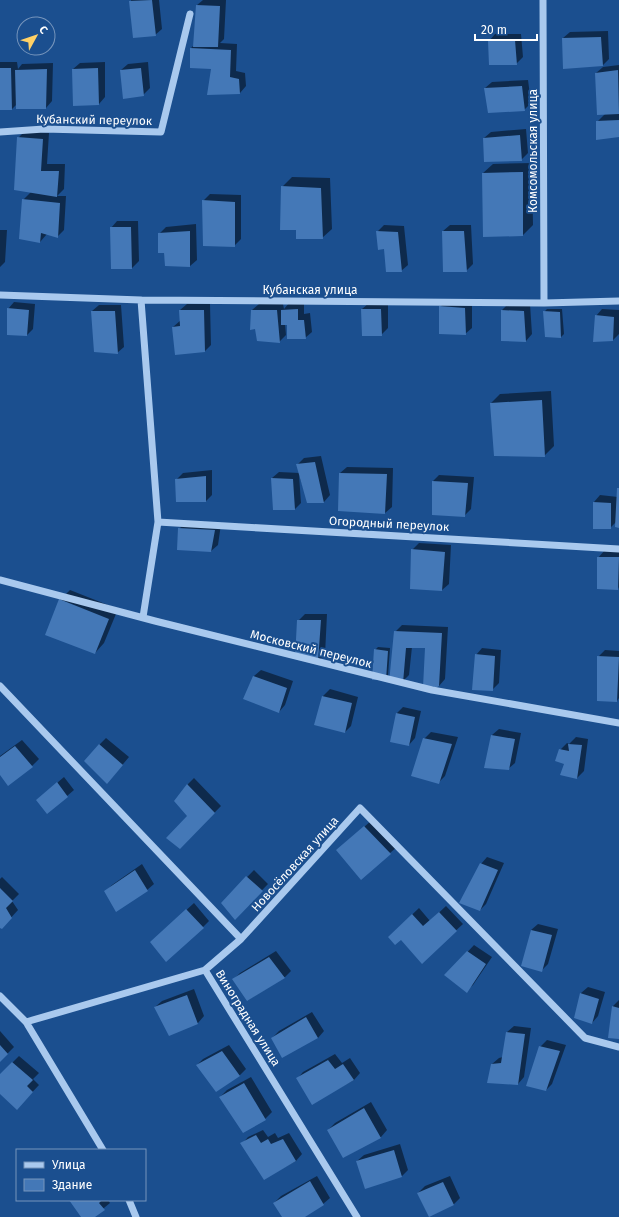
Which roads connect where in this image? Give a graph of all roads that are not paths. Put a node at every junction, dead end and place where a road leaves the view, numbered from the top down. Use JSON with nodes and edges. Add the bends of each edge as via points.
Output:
{"nodes":[{"id":1,"x":543,"y":0,"type":"edge"},
{"id":2,"x":190,"y":14,"type":"dead end"},
{"id":3,"x":0,"y":132,"type":"edge"},
{"id":4,"x":0,"y":295,"type":"edge"},
{"id":5,"x":141,"y":300,"type":"junction"},
{"id":6,"x":619,"y":301,"type":"edge"},
{"id":7,"x":544,"y":303,"type":"junction"},
{"id":8,"x":158,"y":522,"type":"junction"},
{"id":9,"x":619,"y":549,"type":"edge"},
{"id":10,"x":0,"y":580,"type":"edge"},
{"id":11,"x":143,"y":617,"type":"junction"},
{"id":12,"x":0,"y":686,"type":"edge"},
{"id":13,"x":619,"y":723,"type":"edge"},
{"id":14,"x":241,"y":940,"type":"junction"},
{"id":15,"x":205,"y":970,"type":"junction"},
{"id":16,"x":0,"y":996,"type":"edge"},
{"id":17,"x":26,"y":1022,"type":"junction"},
{"id":18,"x":619,"y":1047,"type":"edge"},
{"id":19,"x":103,"y":1149,"type":"edge"},
{"id":20,"x":128,"y":1201,"type":"edge"},
{"id":21,"x":136,"y":1217,"type":"edge"},
{"id":22,"x":357,"y":1217,"type":"edge"}],
"edges":[{"from":1,"to":7,"type":"street","name":"Комсомольская улица"},
{"from":2,"to":3,"type":"street","name":"Кубанский переулок","via":[[161,132],[44,129]]},
{"from":4,"to":5,"type":"street","name":"Кубанская улица"},
{"from":5,"to":7,"type":"street","name":"Кубанская улица"},
{"from":5,"to":8,"type":"street"},
{"from":6,"to":7,"type":"street","name":"Кубанская улица"},
{"from":8,"to":9,"type":"street","name":"Огородный переулок"},
{"from":8,"to":11,"type":"street"},
{"from":10,"to":11,"type":"street","name":"Московский переулок"},
{"from":11,"to":13,"type":"street","name":"Московский переулок","via":[[432,690]]},
{"from":12,"to":14,"type":"street"},
{"from":14,"to":15,"type":"street"},
{"from":14,"to":18,"type":"street","name":"Новосёловская улица","via":[[360,808],[586,1038]]},
{"from":15,"to":17,"type":"street","name":"Виноградная улица"},
{"from":15,"to":22,"type":"street","name":"Виноградная улица"},
{"from":16,"to":17,"type":"street"},
{"from":17,"to":19,"type":"street"},
{"from":20,"to":21,"type":"street"}]}
